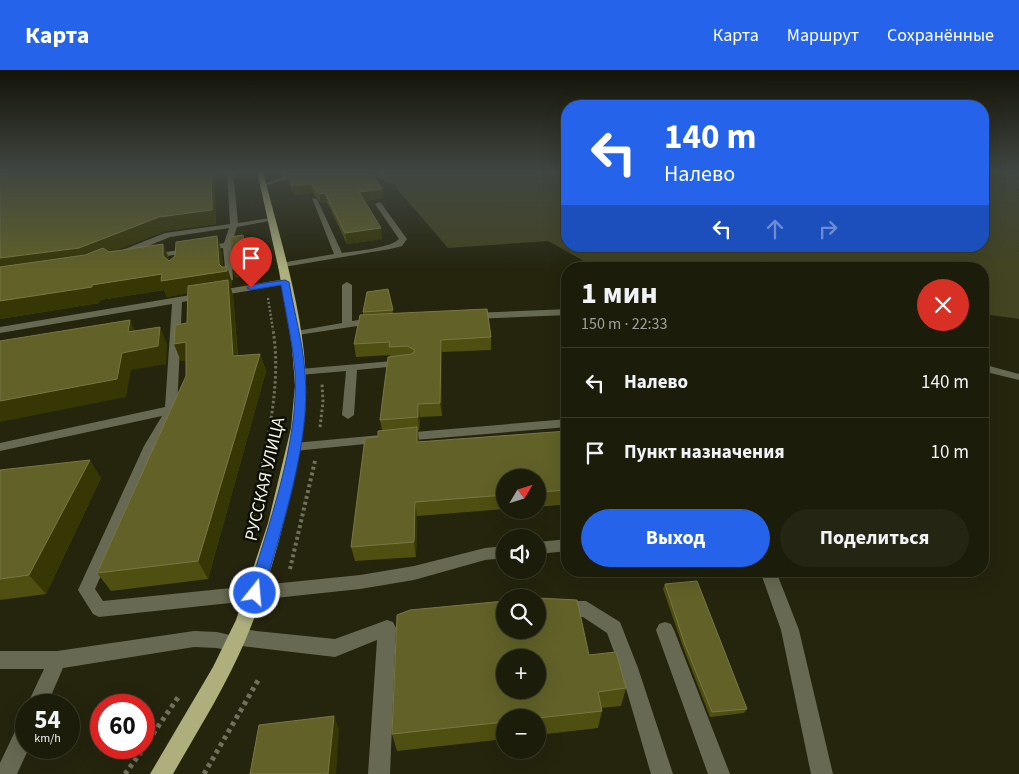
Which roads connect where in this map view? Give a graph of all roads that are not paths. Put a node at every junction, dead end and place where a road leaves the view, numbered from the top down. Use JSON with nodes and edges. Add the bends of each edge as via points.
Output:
{"nodes":[{"id":1,"x":232,"y":204,"type":"edge"},
{"id":2,"x":267,"y":204,"type":"edge"},
{"id":3,"x":317,"y":204,"type":"edge"},
{"id":4,"x":379,"y":204,"type":"edge"},
{"id":5,"x":271,"y":220,"type":"junction"},
{"id":6,"x":234,"y":225,"type":"junction"},
{"id":7,"x":176,"y":234,"type":"junction"},
{"id":8,"x":227,"y":245,"type":"junction"},
{"id":9,"x":339,"y":256,"type":"junction"},
{"id":10,"x":147,"y":257,"type":"edge"},
{"id":11,"x":175,"y":257,"type":"junction"},
{"id":12,"x":128,"y":260,"type":"edge"},
{"id":13,"x":281,"y":266,"type":"junction"},
{"id":14,"x":230,"y":278,"type":"edge"},
{"id":15,"x":285,"y":282,"type":"junction"},
{"id":16,"x":347,"y":285,"type":"dead end"},
{"id":17,"x":177,"y":300,"type":"junction"},
{"id":18,"x":561,"y":312,"type":"edge"},
{"id":19,"x":456,"y":317,"type":"edge"},
{"id":20,"x":386,"y":320,"type":"edge"},
{"id":21,"x":347,"y":324,"type":"junction"},
{"id":22,"x":0,"y":330,"type":"edge"},
{"id":23,"x":295,"y":334,"type":"junction"},
{"id":24,"x":409,"y":362,"type":"edge"},
{"id":25,"x":352,"y":367,"type":"junction"},
{"id":26,"x":989,"y":369,"type":"edge"},
{"id":27,"x":300,"y":372,"type":"junction"},
{"id":28,"x":1019,"y":377,"type":"edge"},
{"id":29,"x":171,"y":410,"type":"junction"},
{"id":30,"x":348,"y":414,"type":"dead end"},
{"id":31,"x":561,"y":424,"type":"edge"},
{"id":32,"x":0,"y":447,"type":"edge"},
{"id":33,"x":294,"y":447,"type":"junction"},
{"id":34,"x":561,"y":545,"type":"edge"},
{"id":35,"x":546,"y":547,"type":"edge"},
{"id":36,"x":496,"y":553,"type":"edge"},
{"id":37,"x":770,"y":577,"type":"edge"},
{"id":38,"x":255,"y":593,"type":"junction"},
{"id":39,"x":546,"y":609,"type":"edge"},
{"id":40,"x":405,"y":621,"type":"edge"},
{"id":41,"x":387,"y":628,"type":"junction"},
{"id":42,"x":665,"y":630,"type":"dead end"},
{"id":43,"x":236,"y":641,"type":"junction"},
{"id":44,"x":0,"y":660,"type":"edge"},
{"id":45,"x":57,"y":660,"type":"junction"},
{"id":46,"x":42,"y":694,"type":"edge"},
{"id":47,"x":15,"y":754,"type":"edge"},
{"id":48,"x":6,"y":774,"type":"edge"},
{"id":49,"x":161,"y":774,"type":"edge"},
{"id":50,"x":379,"y":774,"type":"edge"},
{"id":51,"x":662,"y":774,"type":"edge"},
{"id":52,"x":719,"y":774,"type":"edge"},
{"id":53,"x":822,"y":774,"type":"edge"}],
"edges":[{"from":1,"to":6,"type":"lane"},
{"from":2,"to":5,"type":"main road","name":"РУССКАЯ УЛИЦА"},
{"from":3,"to":9,"type":"lane"},
{"from":4,"to":9,"type":"lane","via":[[403,239],[399,244]]},
{"from":5,"to":6,"type":"lane"},
{"from":5,"to":13,"type":"main road","name":"РУССКАЯ УЛИЦА"},
{"from":6,"to":7,"type":"lane"},
{"from":6,"to":8,"type":"lane"},
{"from":7,"to":11,"type":"lane"},
{"from":7,"to":12,"type":"lane","via":[[117,259]]},
{"from":8,"to":11,"type":"lane"},
{"from":8,"to":14,"type":"lane"},
{"from":9,"to":13,"type":"lane"},
{"from":10,"to":11,"type":"lane"},
{"from":13,"to":15,"type":"main road","name":"РУССКАЯ УЛИЦА"},
{"from":15,"to":17,"type":"lane"},
{"from":15,"to":23,"type":"main road","name":"РУССКАЯ УЛИЦА"},
{"from":16,"to":21,"type":"lane"},
{"from":17,"to":22,"type":"lane"},
{"from":17,"to":29,"type":"lane"},
{"from":18,"to":19,"type":"lane"},
{"from":20,"to":21,"type":"lane"},
{"from":21,"to":23,"type":"lane"},
{"from":23,"to":27,"type":"main road","name":"РУССКАЯ УЛИЦА"},
{"from":24,"to":25,"type":"lane"},
{"from":25,"to":27,"type":"lane"},
{"from":25,"to":30,"type":"lane"},
{"from":26,"to":28,"type":"lane"},
{"from":27,"to":33,"type":"main road","name":"РУССКАЯ УЛИЦА"},
{"from":29,"to":32,"type":"lane"},
{"from":29,"to":38,"type":"lane","via":[[151,446],[86,590],[99,609]]},
{"from":31,"to":33,"type":"lane"},
{"from":33,"to":38,"type":"main road","name":"РУССКАЯ УЛИЦА"},
{"from":34,"to":35,"type":"lane"},
{"from":36,"to":38,"type":"lane","via":[[360,582]]},
{"from":37,"to":53,"type":"lane","via":[[790,630]]},
{"from":38,"to":43,"type":"main road","name":"РУССКАЯ УЛИЦА"},
{"from":39,"to":51,"type":"lane","via":[[586,609],[614,628]]},
{"from":40,"to":41,"type":"lane"},
{"from":41,"to":43,"type":"lane","via":[[335,648]]},
{"from":41,"to":50,"type":"lane"},
{"from":42,"to":52,"type":"lane"},
{"from":43,"to":45,"type":"lane","via":[[194,639]]},
{"from":43,"to":49,"type":"main road","name":"РУССКАЯ УЛИЦА"},
{"from":44,"to":45,"type":"lane"},
{"from":45,"to":46,"type":"lane"},
{"from":47,"to":48,"type":"lane"}]}
